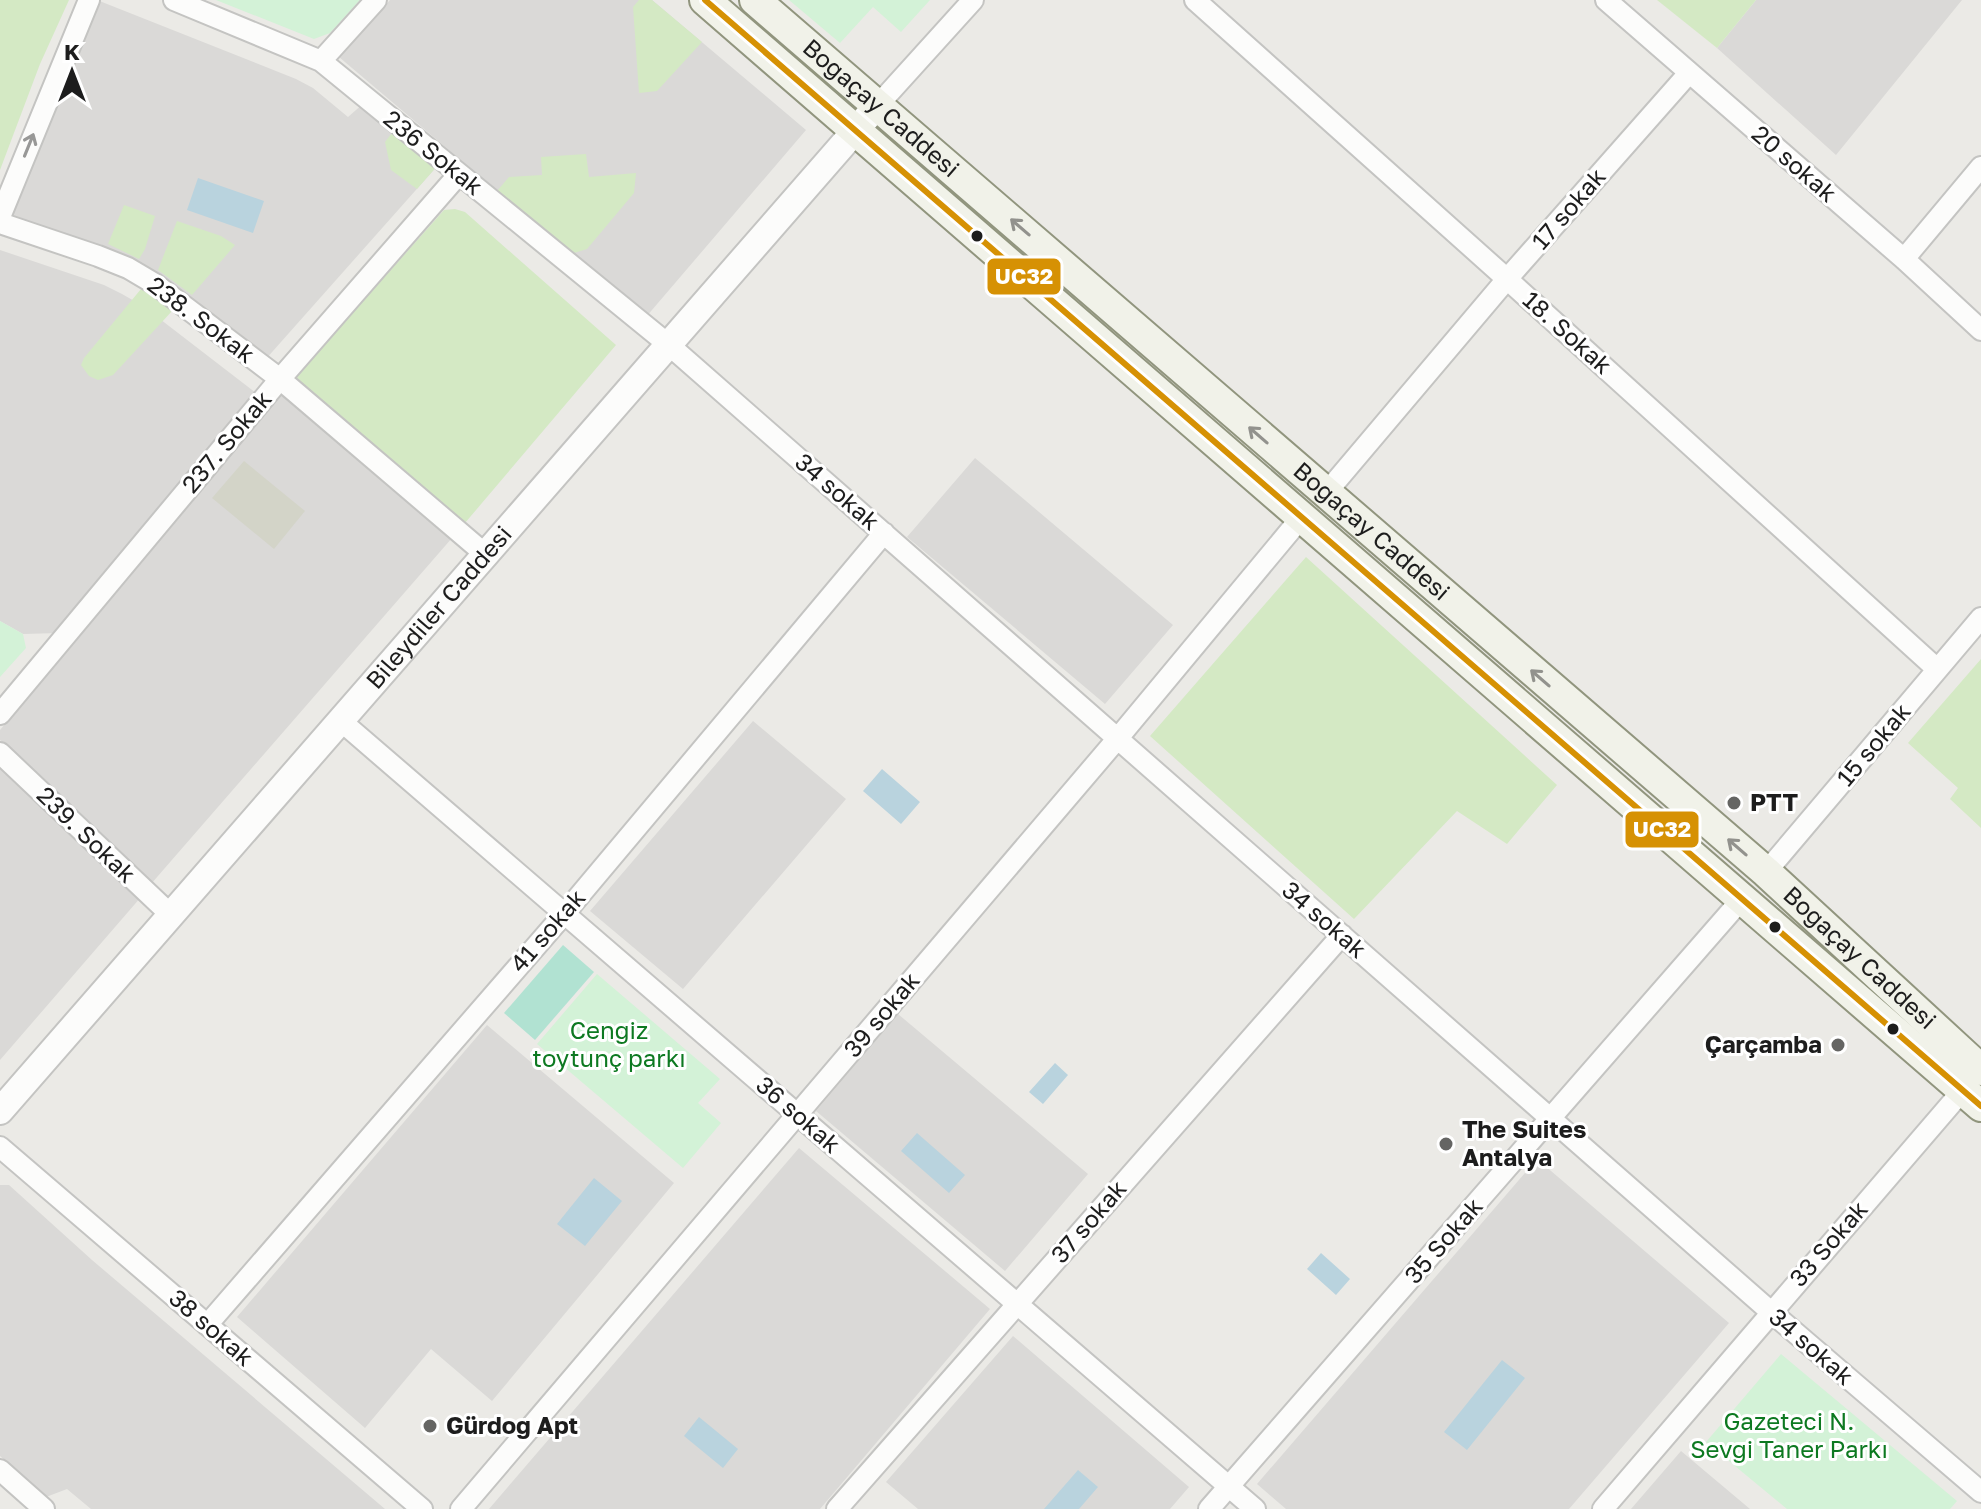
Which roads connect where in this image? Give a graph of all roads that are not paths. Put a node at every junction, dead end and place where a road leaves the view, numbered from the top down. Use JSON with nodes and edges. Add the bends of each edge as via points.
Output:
{"nodes":[{"id":1,"x":89,"y":0,"type":"edge"},
{"id":2,"x":174,"y":0,"type":"edge"},
{"id":3,"x":376,"y":0,"type":"edge"},
{"id":4,"x":705,"y":0,"type":"edge"},
{"id":5,"x":755,"y":0,"type":"edge"},
{"id":6,"x":973,"y":0,"type":"edge"},
{"id":7,"x":1195,"y":0,"type":"edge"},
{"id":8,"x":1606,"y":0,"type":"edge"},
{"id":9,"x":321,"y":61,"type":"junction"},
{"id":10,"x":1689,"y":73,"type":"junction"},
{"id":11,"x":878,"y":105,"type":"junction"},
{"id":12,"x":856,"y":130,"type":"junction"},
{"id":13,"x":1981,"y":167,"type":"edge"},
{"id":14,"x":459,"y":174,"type":"junction"},
{"id":15,"x":0,"y":220,"type":"edge"},
{"id":16,"x":1904,"y":259,"type":"junction"},
{"id":17,"x":1507,"y":279,"type":"junction"},
{"id":18,"x":1981,"y":330,"type":"edge"},
{"id":19,"x":669,"y":345,"type":"junction"},
{"id":20,"x":280,"y":379,"type":"junction"},
{"id":21,"x":1326,"y":493,"type":"junction"},
{"id":22,"x":1300,"y":519,"type":"junction"},
{"id":23,"x":884,"y":533,"type":"junction"},
{"id":24,"x":485,"y":554,"type":"junction"},
{"id":25,"x":1981,"y":618,"type":"edge"},
{"id":26,"x":1937,"y":669,"type":"junction"},
{"id":27,"x":0,"y":714,"type":"edge"},
{"id":28,"x":341,"y":721,"type":"junction"},
{"id":29,"x":1118,"y":738,"type":"junction"},
{"id":30,"x":0,"y":753,"type":"edge"},
{"id":31,"x":1766,"y":872,"type":"junction"},
{"id":32,"x":1741,"y":900,"type":"junction"},
{"id":33,"x":564,"y":914,"type":"junction"},
{"id":34,"x":172,"y":916,"type":"junction"},
{"id":35,"x":1342,"y":935,"type":"junction"},
{"id":36,"x":1976,"y":1077,"type":"edge"},
{"id":37,"x":0,"y":1111,"type":"edge"},
{"id":38,"x":797,"y":1115,"type":"junction"},
{"id":39,"x":1551,"y":1119,"type":"junction"},
{"id":40,"x":0,"y":1147,"type":"edge"},
{"id":41,"x":1017,"y":1304,"type":"junction"},
{"id":42,"x":1771,"y":1312,"type":"junction"},
{"id":43,"x":207,"y":1325,"type":"junction"},
{"id":44,"x":0,"y":1470,"type":"edge"},
{"id":45,"x":1229,"y":1486,"type":"junction"},
{"id":46,"x":1981,"y":1492,"type":"edge"},
{"id":47,"x":33,"y":1505,"type":"edge"},
{"id":48,"x":422,"y":1509,"type":"edge"},
{"id":49,"x":461,"y":1509,"type":"edge"},
{"id":50,"x":837,"y":1509,"type":"edge"},
{"id":51,"x":1209,"y":1509,"type":"edge"},
{"id":52,"x":1255,"y":1509,"type":"edge"},
{"id":53,"x":1603,"y":1509,"type":"edge"}],
"edges":[{"from":15,"to":1,"type":"street","one_way":true},
{"from":2,"to":9,"type":"street","name":"236 Sokak"},
{"from":3,"to":9,"type":"street"},
{"from":4,"to":12,"type":"main road","name":"Boğaçay Caddesi"},
{"from":5,"to":11,"type":"main road","name":"Boğaçay Caddesi"},
{"from":6,"to":11,"type":"street"},
{"from":7,"to":17,"type":"street","name":"18. Sokak"},
{"from":8,"to":10,"type":"street","name":"20 sokak"},
{"from":9,"to":14,"type":"street","name":"236 Sokak"},
{"from":10,"to":16,"type":"street","name":"20 sokak"},
{"from":10,"to":17,"type":"street","name":"17 sokak"},
{"from":11,"to":12,"type":"street","name":"Bileydiler Caddesi"},
{"from":21,"to":11,"type":"main road","name":"Boğaçay Caddesi","one_way":true},
{"from":12,"to":19,"type":"street","name":"Bileydiler Caddesi"},
{"from":12,"to":22,"type":"main road","name":"Boğaçay Caddesi"},
{"from":13,"to":16,"type":"street"},
{"from":14,"to":19,"type":"street","name":"236 Sokak"},
{"from":14,"to":20,"type":"street","name":"237. Sokak"},
{"from":15,"to":20,"type":"street","name":"238. Sokak","via":[[143,276]]},
{"from":16,"to":18,"type":"street","name":"20 sokak"},
{"from":17,"to":21,"type":"street","name":"17 sokak"},
{"from":17,"to":26,"type":"street","name":"18. Sokak"},
{"from":19,"to":23,"type":"street","name":"34 sokak"},
{"from":19,"to":24,"type":"street","name":"Bileydiler Caddesi"},
{"from":20,"to":24,"type":"street","name":"238. Sokak"},
{"from":20,"to":27,"type":"street","name":"237. Sokak"},
{"from":31,"to":21,"type":"main road","name":"Boğaçay Caddesi","one_way":true},
{"from":22,"to":29,"type":"street","name":"39 sokak"},
{"from":22,"to":32,"type":"main road","name":"Boğaçay Caddesi"},
{"from":23,"to":29,"type":"street","name":"34 sokak"},
{"from":23,"to":33,"type":"street","name":"41 sokak"},
{"from":24,"to":28,"type":"street","name":"Bileydiler Caddesi"},
{"from":25,"to":26,"type":"street","name":"15 sokak"},
{"from":26,"to":31,"type":"street","name":"15 sokak"},
{"from":28,"to":33,"type":"street","name":"36 sokak"},
{"from":28,"to":34,"type":"street","name":"Bileydiler Caddesi"},
{"from":29,"to":35,"type":"street","name":"34 sokak"},
{"from":29,"to":38,"type":"street","name":"39 sokak"},
{"from":30,"to":34,"type":"street","name":"239. Sokak"},
{"from":31,"to":36,"type":"main road","name":"Boğaçay Caddesi"},
{"from":32,"to":36,"type":"main road","name":"Boğaçay Caddesi"},
{"from":32,"to":39,"type":"street","name":"35 Sokak"},
{"from":33,"to":38,"type":"street","name":"36 sokak"},
{"from":33,"to":43,"type":"street","name":"41 sokak"},
{"from":34,"to":37,"type":"street","name":"Bileydiler Caddesi"},
{"from":35,"to":39,"type":"street","name":"34 sokak"},
{"from":35,"to":41,"type":"street","name":"37 sokak"},
{"from":36,"to":42,"type":"street","name":"33 Sokak"},
{"from":38,"to":41,"type":"street","name":"36 sokak"},
{"from":38,"to":49,"type":"street","name":"39 sokak"},
{"from":39,"to":42,"type":"street","name":"34 sokak"},
{"from":39,"to":45,"type":"street","name":"35 Sokak"},
{"from":40,"to":43,"type":"street","name":"38 sokak"},
{"from":41,"to":45,"type":"street","name":"36 sokak"},
{"from":41,"to":50,"type":"street","name":"37 sokak"},
{"from":42,"to":46,"type":"street","name":"34 sokak"},
{"from":42,"to":53,"type":"street","name":"33 Sokak"},
{"from":43,"to":48,"type":"street","name":"38 sokak"},
{"from":44,"to":47,"type":"street"},
{"from":45,"to":51,"type":"street","name":"35 Sokak"},
{"from":45,"to":52,"type":"street","name":"36 sokak"}]}
